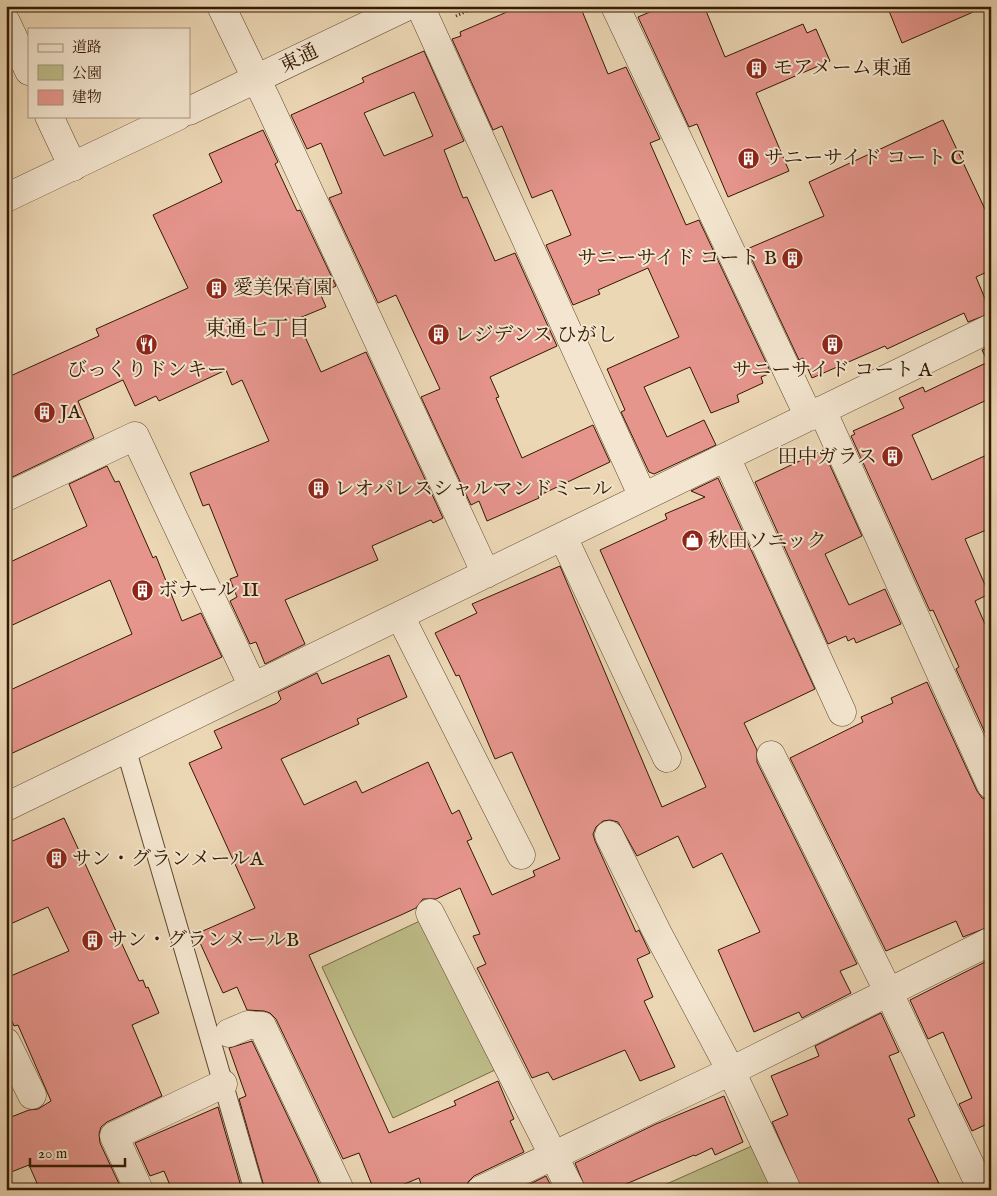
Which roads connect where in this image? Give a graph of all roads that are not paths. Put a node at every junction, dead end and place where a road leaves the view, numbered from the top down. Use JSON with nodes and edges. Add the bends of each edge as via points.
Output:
{"nodes":[{"id":1,"x":221,"y":6,"type":"edge"},
{"id":2,"x":408,"y":6,"type":"edge"},
{"id":3,"x":420,"y":6,"type":"edge"},
{"id":4,"x":615,"y":6,"type":"edge"},
{"id":5,"x":6,"y":22,"type":"edge"},
{"id":6,"x":28,"y":69,"type":"edge"},
{"id":7,"x":256,"y":79,"type":"junction"},
{"id":8,"x":190,"y":111,"type":"edge"},
{"id":9,"x":51,"y":118,"type":"edge"},
{"id":10,"x":174,"y":118,"type":"edge"},
{"id":11,"x":73,"y":167,"type":"junction"},
{"id":12,"x":6,"y":198,"type":"edge"},
{"id":13,"x":991,"y":328,"type":"edge"},
{"id":14,"x":816,"y":414,"type":"junction"},
{"id":15,"x":726,"y":457,"type":"junction"},
{"id":16,"x":6,"y":497,"type":"edge"},
{"id":17,"x":643,"y":498,"type":"junction"},
{"id":18,"x":562,"y":537,"type":"junction"},
{"id":19,"x":486,"y":574,"type":"junction"},
{"id":20,"x":400,"y":616,"type":"junction"},
{"id":21,"x":253,"y":687,"type":"junction"},
{"id":22,"x":842,"y":712,"type":"dead end"},
{"id":23,"x":126,"y":749,"type":"junction"},
{"id":24,"x":771,"y":756,"type":"dead end"},
{"id":25,"x":667,"y":758,"type":"dead end"},
{"id":26,"x":991,"y":785,"type":"edge"},
{"id":27,"x":6,"y":807,"type":"edge"},
{"id":28,"x":609,"y":835,"type":"dead end"},
{"id":29,"x":521,"y":855,"type":"dead end"},
{"id":30,"x":430,"y":913,"type":"dead end"},
{"id":31,"x":991,"y":941,"type":"edge"},
{"id":32,"x":889,"y":993,"type":"junction"},
{"id":33,"x":228,"y":1033,"type":"dead end"},
{"id":34,"x":6,"y":1042,"type":"edge"},
{"id":35,"x":731,"y":1071,"type":"junction"},
{"id":36,"x":223,"y":1084,"type":"junction"},
{"id":37,"x":32,"y":1096,"type":"dead end"},
{"id":38,"x":554,"y":1154,"type":"junction"},
{"id":39,"x":139,"y":1190,"type":"edge"},
{"id":40,"x":254,"y":1190,"type":"edge"},
{"id":41,"x":340,"y":1190,"type":"edge"},
{"id":42,"x":481,"y":1190,"type":"edge"},
{"id":43,"x":571,"y":1190,"type":"edge"},
{"id":44,"x":787,"y":1190,"type":"edge"},
{"id":45,"x":982,"y":1190,"type":"edge"}],
"edges":[{"from":1,"to":7,"type":"street"},
{"from":2,"to":7,"type":"street","name":"東通"},
{"from":3,"to":17,"type":"street"},
{"from":4,"to":14,"type":"street"},
{"from":5,"to":6,"type":"street"},
{"from":7,"to":8,"type":"street","name":"東通"},
{"from":7,"to":19,"type":"street"},
{"from":9,"to":11,"type":"street"},
{"from":10,"to":11,"type":"street"},
{"from":11,"to":12,"type":"street"},
{"from":13,"to":14,"type":"street"},
{"from":14,"to":15,"type":"street"},
{"from":14,"to":26,"type":"street"},
{"from":15,"to":17,"type":"street"},
{"from":15,"to":22,"type":"street"},
{"from":16,"to":21,"type":"street","via":[[135,436]]},
{"from":17,"to":18,"type":"street"},
{"from":18,"to":19,"type":"street"},
{"from":18,"to":25,"type":"street"},
{"from":19,"to":20,"type":"street"},
{"from":20,"to":21,"type":"street"},
{"from":20,"to":29,"type":"street"},
{"from":21,"to":23,"type":"street"},
{"from":23,"to":27,"type":"street"},
{"from":23,"to":36,"type":"lane"},
{"from":24,"to":32,"type":"street"},
{"from":28,"to":35,"type":"street"},
{"from":30,"to":38,"type":"street"},
{"from":31,"to":32,"type":"street"},
{"from":32,"to":35,"type":"street"},
{"from":32,"to":45,"type":"street"},
{"from":33,"to":41,"type":"street","via":[[248,1025],[262,1026]]},
{"from":34,"to":37,"type":"street"},
{"from":35,"to":38,"type":"street"},
{"from":35,"to":44,"type":"street"},
{"from":36,"to":39,"type":"street","via":[[114,1136]]},
{"from":36,"to":40,"type":"lane"},
{"from":38,"to":42,"type":"street"},
{"from":38,"to":43,"type":"street"}]}
